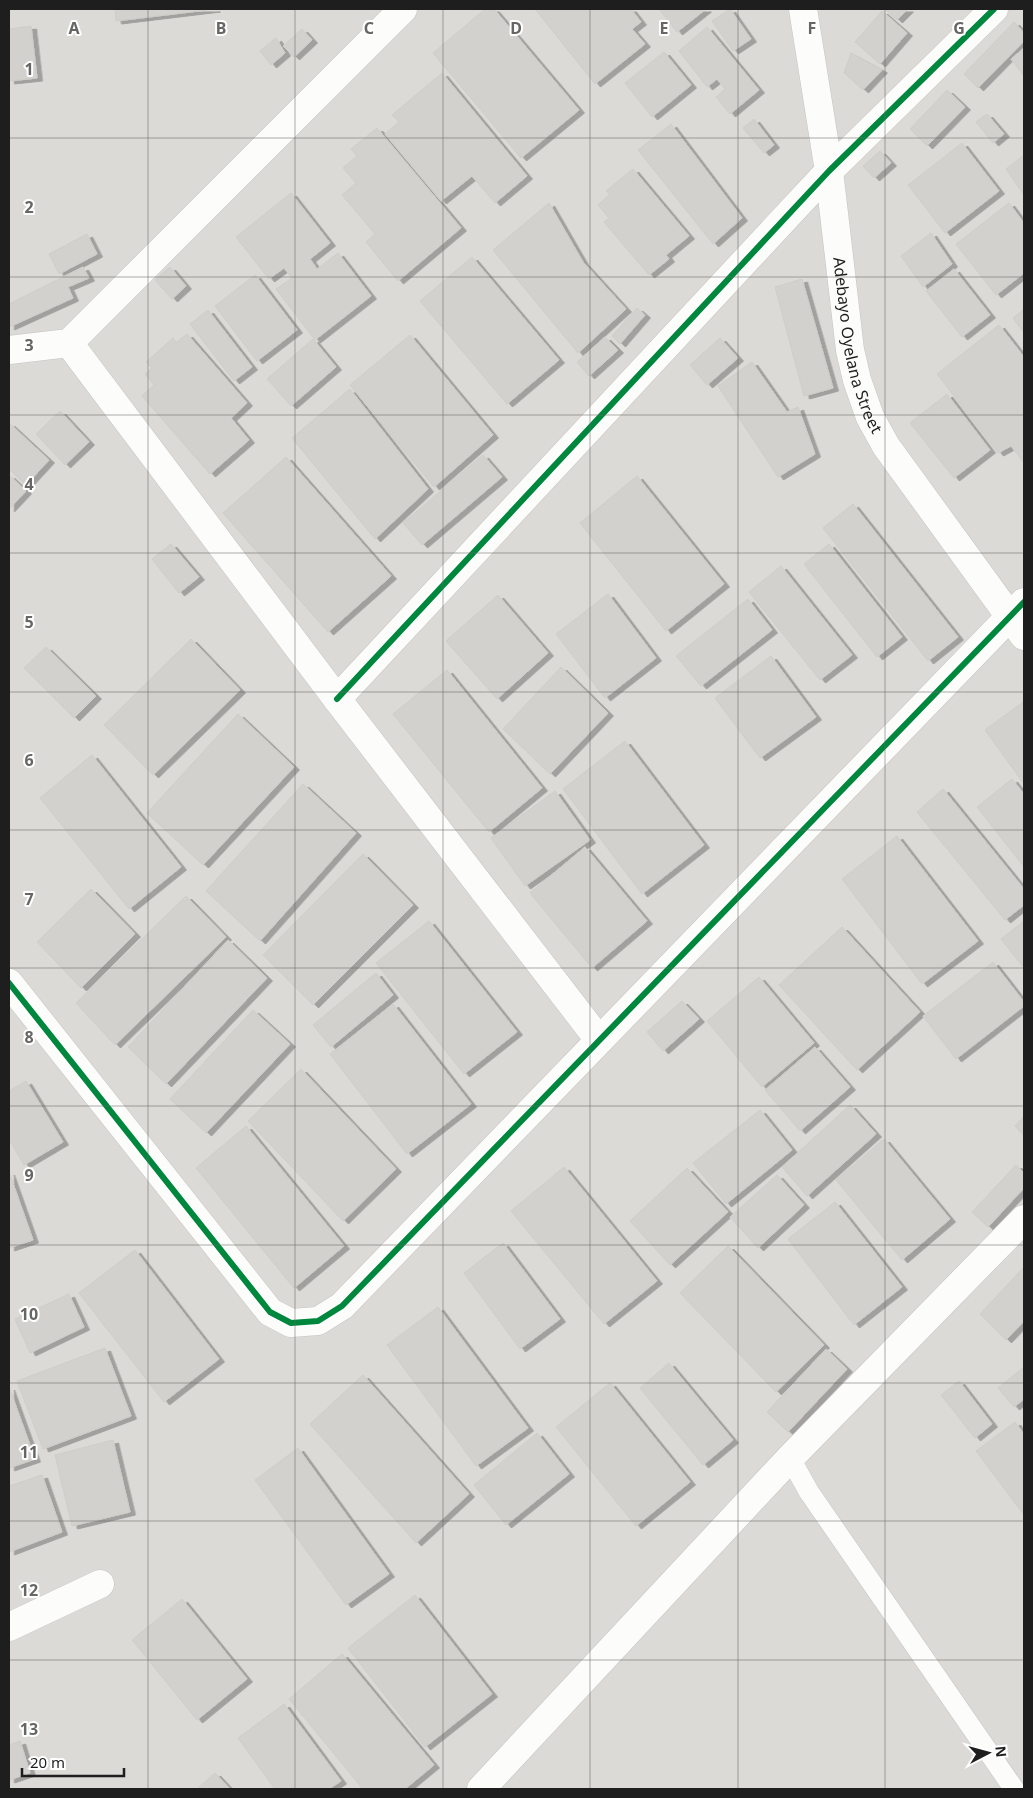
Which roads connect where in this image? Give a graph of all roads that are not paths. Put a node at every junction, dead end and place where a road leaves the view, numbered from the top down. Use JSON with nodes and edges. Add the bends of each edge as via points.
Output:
{"nodes":[{"id":1,"x":403,"y":9,"type":"edge"},
{"id":2,"x":803,"y":9,"type":"edge"},
{"id":3,"x":994,"y":9,"type":"edge"},
{"id":4,"x":829,"y":171,"type":"junction"},
{"id":5,"x":69,"y":343,"type":"junction"},
{"id":6,"x":9,"y":350,"type":"edge"},
{"id":7,"x":1020,"y":619,"type":"edge"},
{"id":8,"x":337,"y":699,"type":"junction"},
{"id":9,"x":9,"y":983,"type":"edge"},
{"id":10,"x":599,"y":1040,"type":"junction"},
{"id":11,"x":1024,"y":1219,"type":"edge"},
{"id":12,"x":790,"y":1458,"type":"junction"},
{"id":13,"x":100,"y":1584,"type":"dead end"},
{"id":14,"x":9,"y":1627,"type":"edge"},
{"id":15,"x":481,"y":1789,"type":"edge"},
{"id":16,"x":1014,"y":1789,"type":"edge"}],
"edges":[{"from":1,"to":5,"type":"street"},
{"from":2,"to":4,"type":"street","name":"Adebayo Oyelana Street"},
{"from":3,"to":4,"type":"street"},
{"from":4,"to":7,"type":"street","name":"Adebayo Oyelana Street","via":[[850,350],[856,380],[870,417],[886,446]]},
{"from":4,"to":8,"type":"street"},
{"from":5,"to":6,"type":"street"},
{"from":5,"to":8,"type":"street"},
{"from":7,"to":10,"type":"street"},
{"from":8,"to":10,"type":"street"},
{"from":9,"to":10,"type":"street","via":[[270,1312],[291,1323],[318,1320],[342,1306]]},
{"from":11,"to":12,"type":"street"},
{"from":12,"to":15,"type":"street"},
{"from":12,"to":16,"type":"lane","via":[[809,1492]]},
{"from":13,"to":14,"type":"street"}]}
